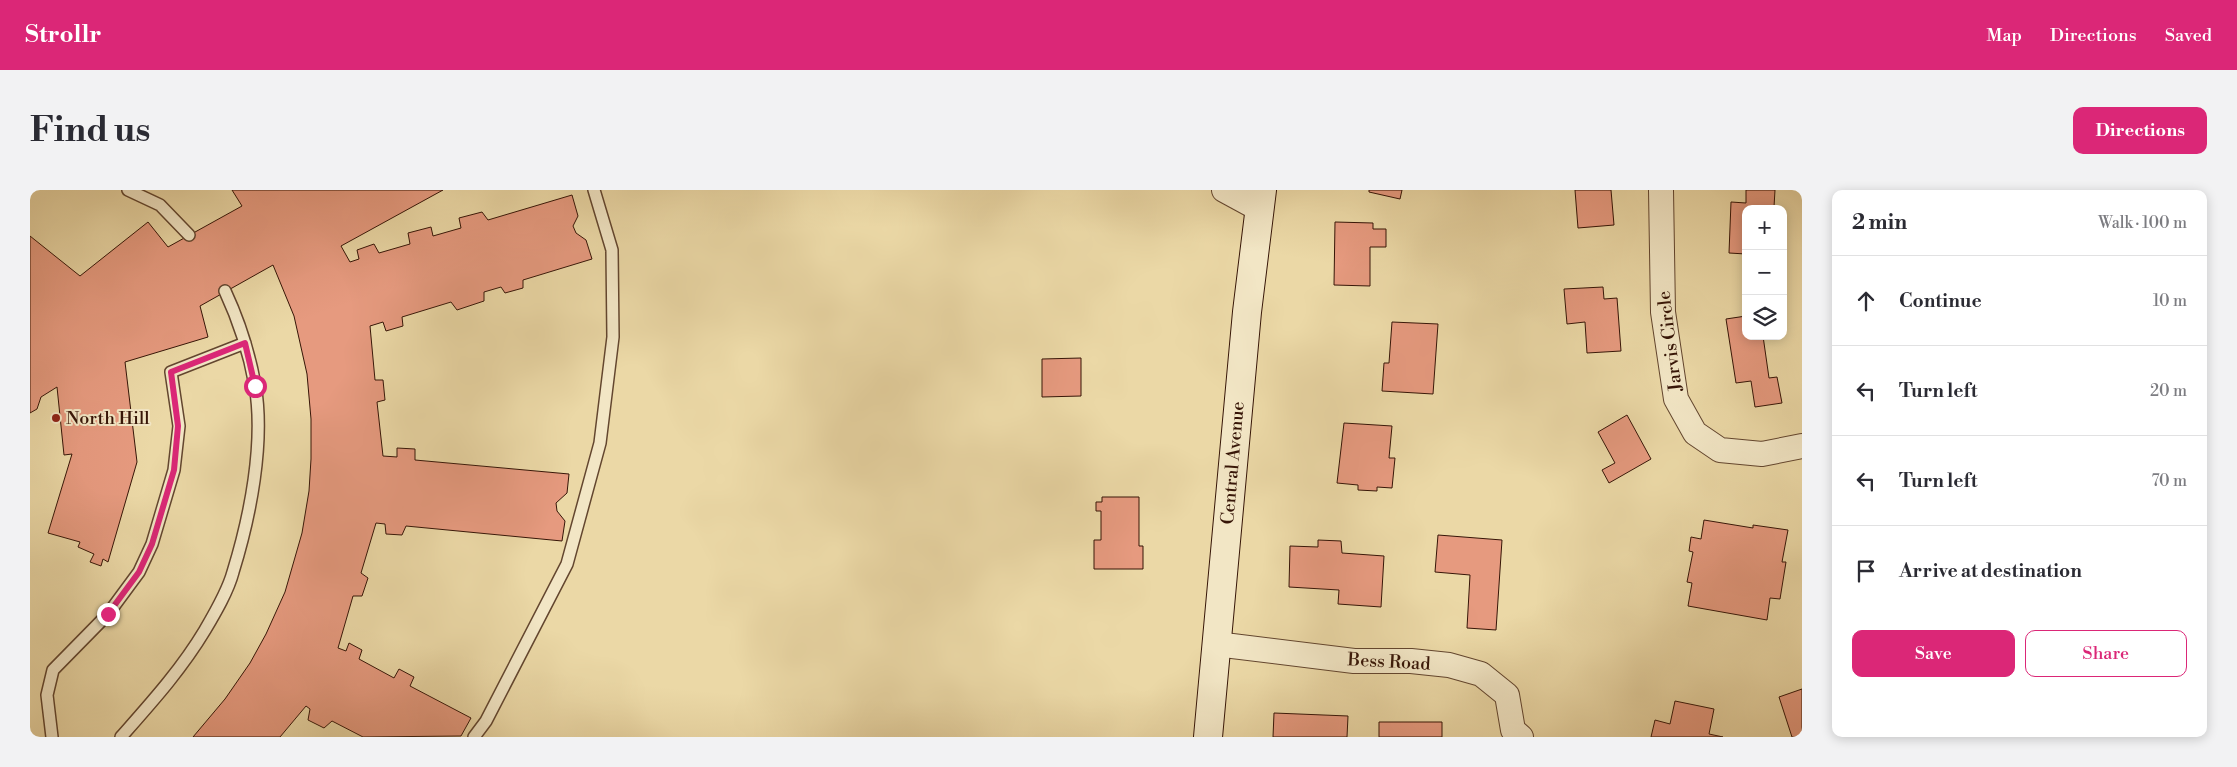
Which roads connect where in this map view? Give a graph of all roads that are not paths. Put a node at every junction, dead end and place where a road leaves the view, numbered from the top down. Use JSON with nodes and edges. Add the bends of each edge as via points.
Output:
{"nodes":[{"id":1,"x":128,"y":190,"type":"edge"},
{"id":2,"x":594,"y":190,"type":"edge"},
{"id":3,"x":1224,"y":190,"type":"edge"},
{"id":4,"x":1661,"y":190,"type":"edge"},
{"id":5,"x":1261,"y":199,"type":"edge"},
{"id":6,"x":189,"y":235,"type":"dead end"},
{"id":7,"x":226,"y":291,"type":"dead end"},
{"id":8,"x":245,"y":343,"type":"junction"},
{"id":9,"x":1802,"y":446,"type":"edge"},
{"id":10,"x":1216,"y":644,"type":"junction"},
{"id":11,"x":52,"y":737,"type":"edge"},
{"id":12,"x":120,"y":737,"type":"edge"},
{"id":13,"x":474,"y":737,"type":"edge"},
{"id":14,"x":1208,"y":737,"type":"edge"},
{"id":15,"x":1522,"y":737,"type":"edge"}],
"edges":[{"from":1,"to":6,"type":"lane","via":[[160,205]]},
{"from":2,"to":13,"type":"lane","via":[[612,250],[613,337],[600,443],[567,564],[486,721]]},
{"from":3,"to":5,"type":"street"},
{"from":4,"to":9,"type":"street","name":"Jarvis Circle","via":[[1663,312],[1676,398],[1695,433],[1720,450],[1762,454]]},
{"from":5,"to":10,"type":"main road","name":"Central Avenue"},
{"from":7,"to":8,"type":"lane","via":[[240,322]]},
{"from":8,"to":11,"type":"lane","via":[[171,372],[178,426],[174,470],[152,544],[139,572],[108,614],[53,670],[47,695]]},
{"from":8,"to":12,"type":"lane","via":[[255,386],[258,447],[233,574],[206,629],[174,676]]},
{"from":10,"to":14,"type":"main road","name":"Central Avenue"},
{"from":10,"to":15,"type":"street","name":"Bess Road","via":[[1354,661],[1440,664],[1481,674],[1507,695],[1513,730]]}]}
